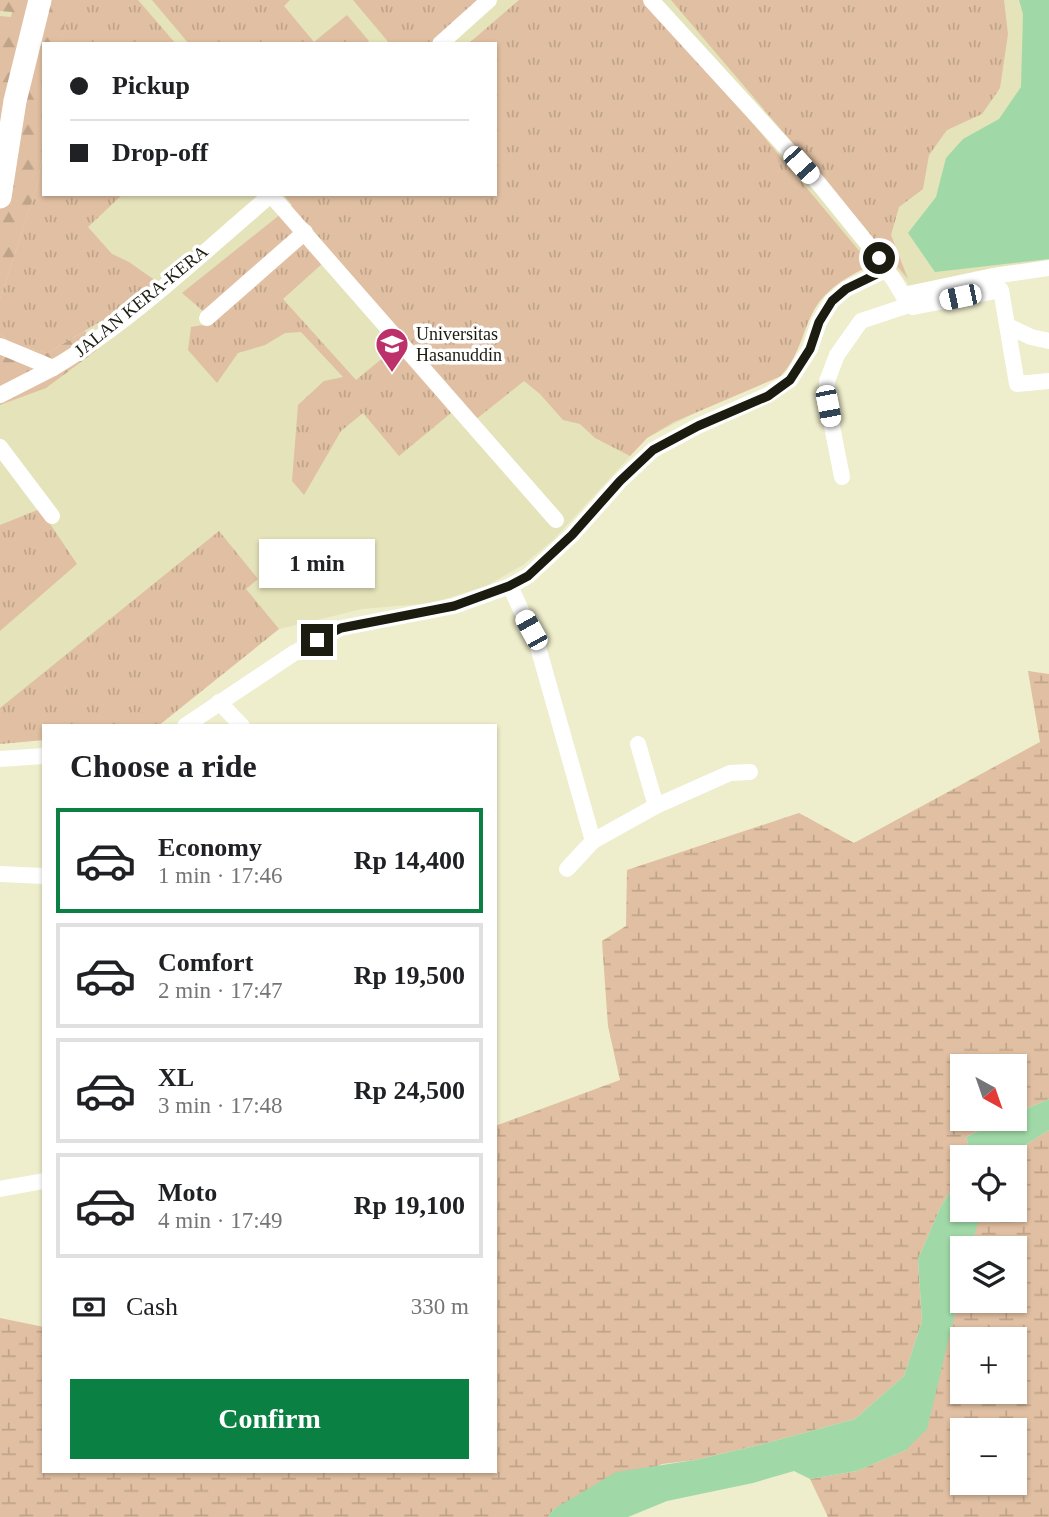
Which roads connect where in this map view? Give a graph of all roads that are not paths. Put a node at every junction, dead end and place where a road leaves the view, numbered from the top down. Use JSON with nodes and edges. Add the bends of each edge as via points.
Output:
{"nodes":[{"id":1,"x":40,"y":0,"type":"edge"},
{"id":2,"x":489,"y":0,"type":"edge"},
{"id":3,"x":650,"y":0,"type":"edge"},
{"id":4,"x":442,"y":42,"type":"edge"},
{"id":5,"x":270,"y":196,"type":"edge"},
{"id":6,"x":274,"y":196,"type":"edge"},
{"id":7,"x":0,"y":197,"type":"edge"},
{"id":8,"x":305,"y":233,"type":"junction"},
{"id":9,"x":1049,"y":268,"type":"edge"},
{"id":10,"x":897,"y":286,"type":"junction"},
{"id":11,"x":207,"y":318,"type":"dead end"},
{"id":12,"x":1008,"y":326,"type":"junction"},
{"id":13,"x":1049,"y":341,"type":"edge"},
{"id":14,"x":0,"y":346,"type":"edge"},
{"id":15,"x":53,"y":368,"type":"junction"},
{"id":16,"x":1049,"y":381,"type":"edge"},
{"id":17,"x":0,"y":395,"type":"edge"},
{"id":18,"x":0,"y":447,"type":"edge"},
{"id":19,"x":842,"y":477,"type":"dead end"},
{"id":20,"x":52,"y":516,"type":"dead end"},
{"id":21,"x":556,"y":520,"type":"dead end"},
{"id":22,"x":513,"y":596,"type":"junction"},
{"id":23,"x":233,"y":716,"type":"edge"},
{"id":24,"x":195,"y":724,"type":"edge"},
{"id":25,"x":638,"y":744,"type":"dead end"},
{"id":26,"x":42,"y":757,"type":"edge"},
{"id":27,"x":0,"y":759,"type":"edge"},
{"id":28,"x":750,"y":772,"type":"dead end"},
{"id":29,"x":656,"y":806,"type":"junction"},
{"id":30,"x":593,"y":841,"type":"junction"},
{"id":31,"x":567,"y":869,"type":"dead end"},
{"id":32,"x":0,"y":874,"type":"edge"},
{"id":33,"x":42,"y":876,"type":"edge"},
{"id":34,"x":42,"y":1181,"type":"edge"},
{"id":35,"x":0,"y":1189,"type":"edge"}],
"edges":[{"from":1,"to":7,"type":"street","via":[[15,100]]},
{"from":2,"to":4,"type":"street"},
{"from":3,"to":10,"type":"street","via":[[820,185]]},
{"from":5,"to":15,"type":"street","name":"JALAN KERA-KERA","via":[[82,351]]},
{"from":6,"to":8,"type":"street"},
{"from":8,"to":11,"type":"street"},
{"from":8,"to":21,"type":"street"},
{"from":9,"to":10,"type":"street"},
{"from":10,"to":12,"type":"street","via":[[914,307],[1001,290]]},
{"from":10,"to":19,"type":"street","via":[[861,321],[836,355],[827,382]]},
{"from":10,"to":22,"type":"street","via":[[879,273],[846,289],[819,322],[810,349],[790,380],[768,396],[653,450]]},
{"from":12,"to":13,"type":"street"},
{"from":12,"to":16,"type":"street","via":[[1017,384]]},
{"from":14,"to":15,"type":"street"},
{"from":15,"to":17,"type":"street","name":"JALAN KERA-KERA"},
{"from":18,"to":20,"type":"street"},
{"from":22,"to":23,"type":"street","via":[[341,628],[294,653]]},
{"from":22,"to":30,"type":"street","via":[[538,647]]},
{"from":23,"to":24,"type":"street"},
{"from":25,"to":29,"type":"street"},
{"from":26,"to":27,"type":"street"},
{"from":28,"to":29,"type":"street","via":[[730,773]]},
{"from":29,"to":30,"type":"street"},
{"from":30,"to":31,"type":"street"},
{"from":32,"to":33,"type":"street"},
{"from":34,"to":35,"type":"street"}]}
